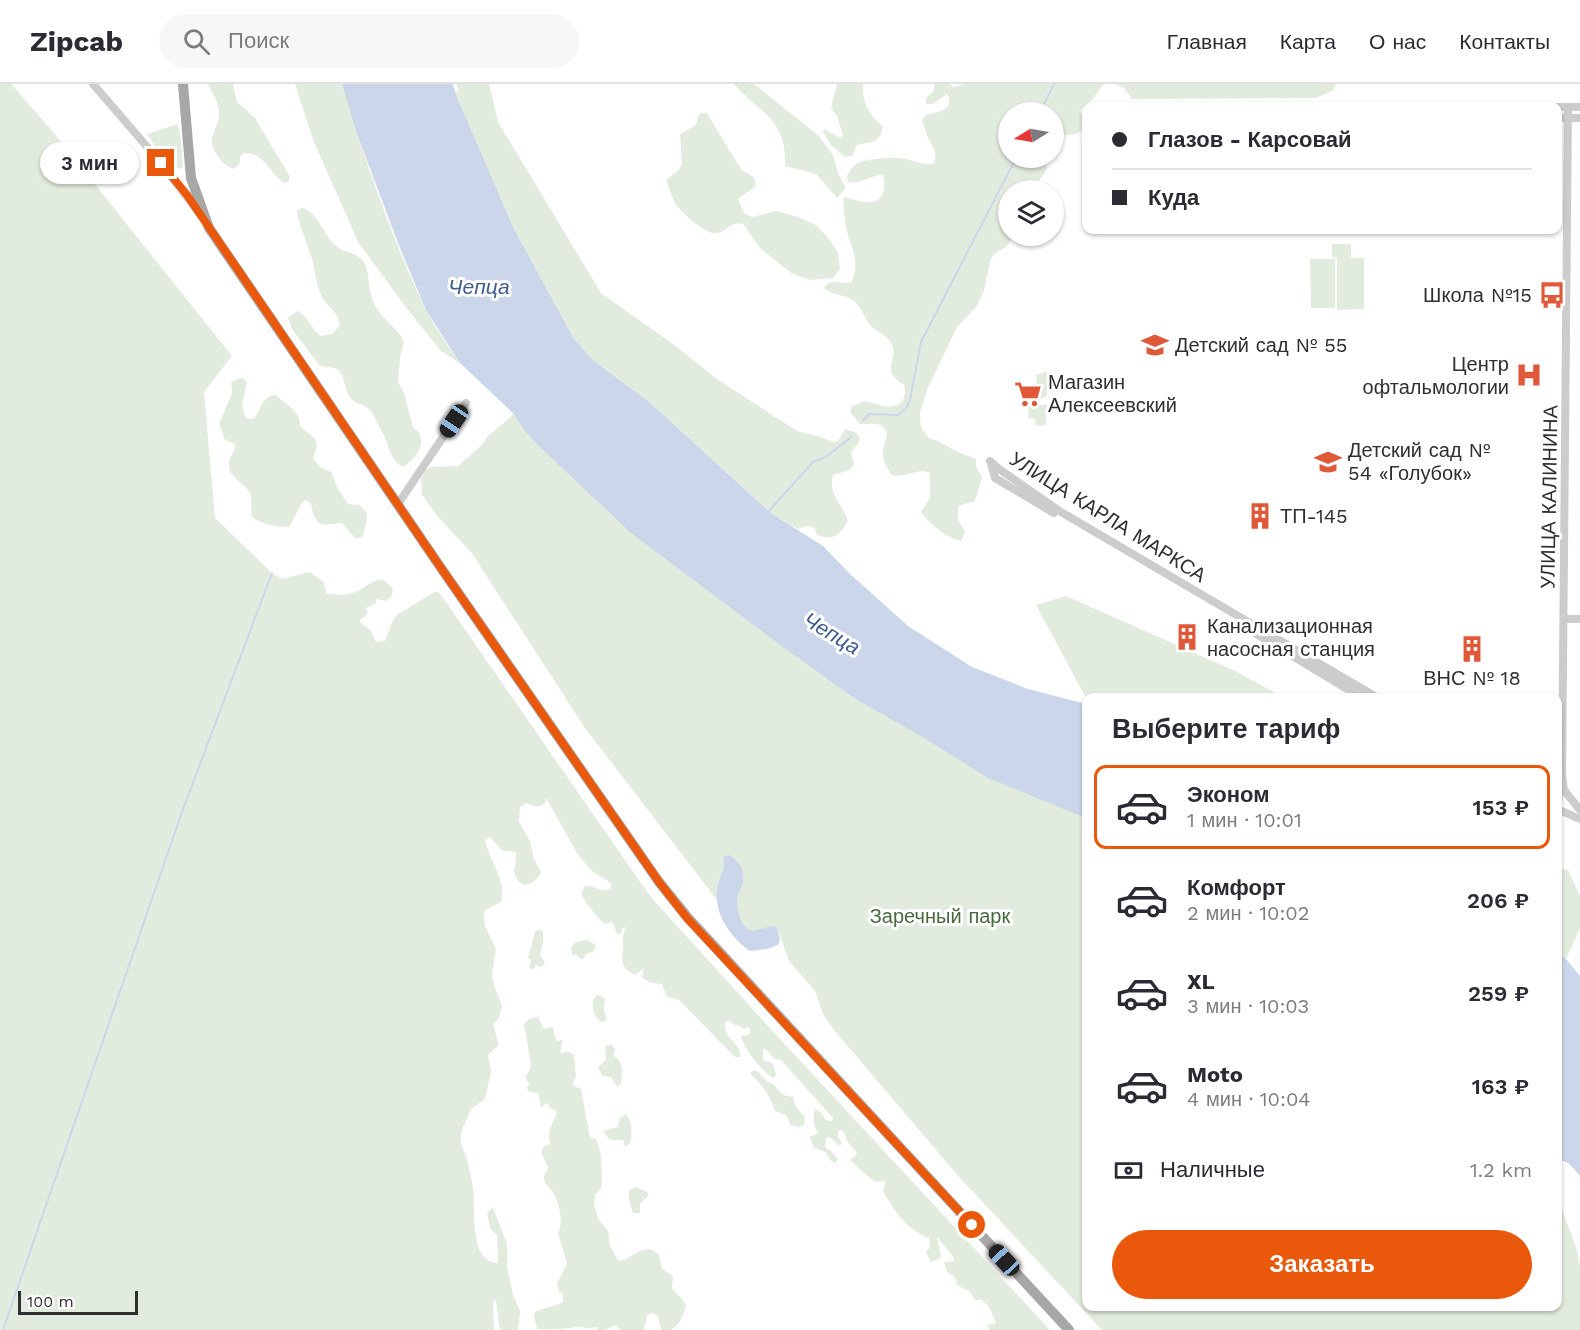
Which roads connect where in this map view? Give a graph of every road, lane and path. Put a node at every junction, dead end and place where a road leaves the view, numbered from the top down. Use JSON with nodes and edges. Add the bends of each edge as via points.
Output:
{"nodes":[{"id":1,"x":93,"y":84,"type":"edge"},
{"id":2,"x":183,"y":84,"type":"edge"},
{"id":3,"x":1562,"y":107,"type":"edge"},
{"id":4,"x":1568,"y":107,"type":"junction"},
{"id":5,"x":1580,"y":107,"type":"edge"},
{"id":6,"x":1562,"y":118,"type":"edge"},
{"id":7,"x":1567,"y":118,"type":"junction"},
{"id":8,"x":1580,"y":118,"type":"edge"},
{"id":9,"x":209,"y":228,"type":"junction"},
{"id":10,"x":466,"y":403,"type":"dead end"},
{"id":11,"x":398,"y":504,"type":"junction"},
{"id":12,"x":1564,"y":619,"type":"junction"},
{"id":13,"x":1580,"y":619,"type":"edge"},
{"id":14,"x":1354,"y":693,"type":"edge"},
{"id":15,"x":1369,"y":693,"type":"edge"},
{"id":16,"x":1562,"y":693,"type":"edge"},
{"id":17,"x":1562,"y":786,"type":"edge"},
{"id":18,"x":1562,"y":805,"type":"edge"},
{"id":19,"x":1562,"y":806,"type":"edge"},
{"id":20,"x":1580,"y":810,"type":"edge"},
{"id":21,"x":1580,"y":819,"type":"edge"},
{"id":22,"x":1069,"y":1330,"type":"edge"}],
"edges":[{"from":1,"to":9,"type":"street","via":[[187,195]]},
{"from":2,"to":9,"type":"main road","via":[[191,178]]},
{"from":3,"to":4,"type":"street"},
{"from":4,"to":5,"type":"street"},
{"from":4,"to":7,"type":"street","name":"УЛИЦА КАЛИНИНА"},
{"from":6,"to":7,"type":"street"},
{"from":7,"to":8,"type":"street"},
{"from":7,"to":12,"type":"street","name":"УЛИЦА КАЛИНИНА"},
{"from":9,"to":11,"type":"main road"},
{"from":10,"to":11,"type":"street"},
{"from":11,"to":22,"type":"main road","via":[[676,904]]},
{"from":12,"to":13,"type":"street"},
{"from":12,"to":16,"type":"street","name":"УЛИЦА КАЛИНИНА"},
{"from":14,"to":15,"type":"street","name":"УЛИЦА КАРЛА МАРКСА","via":[[995,478],[990,461],[1061,512]]},
{"from":17,"to":20,"type":"street","name":"УЛИЦА КАЛИНИНА"},
{"from":18,"to":20,"type":"street"},
{"from":19,"to":21,"type":"street"}]}
